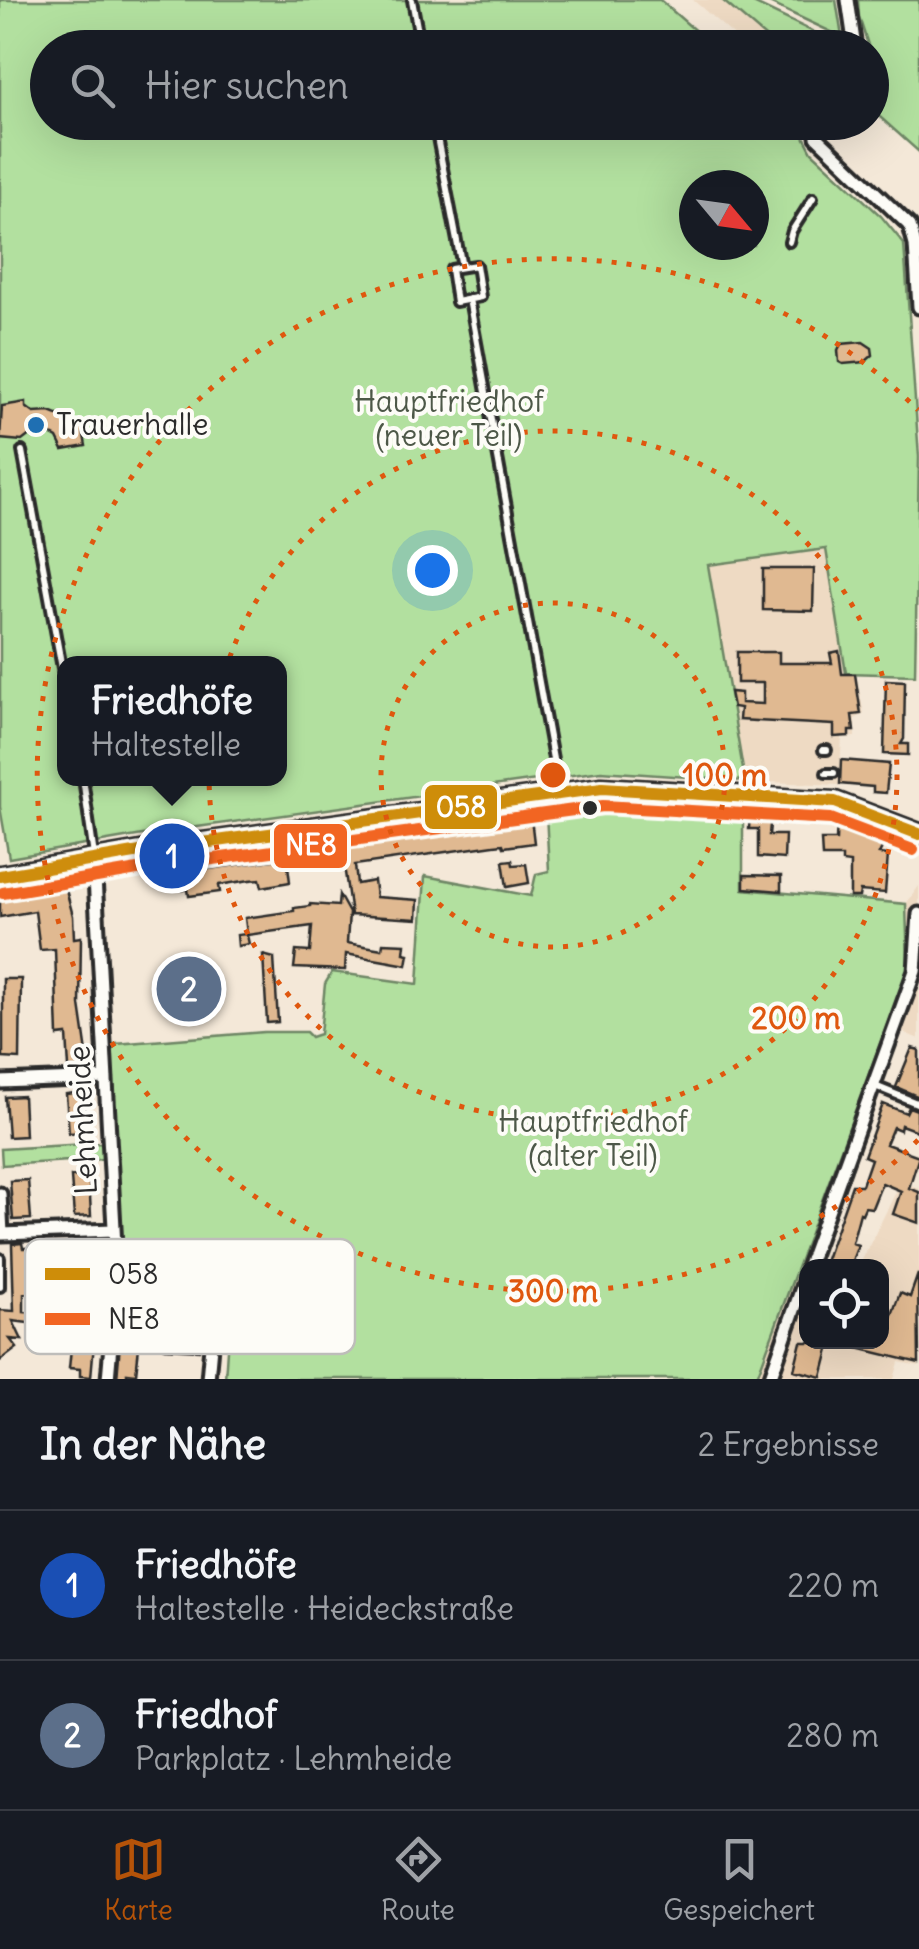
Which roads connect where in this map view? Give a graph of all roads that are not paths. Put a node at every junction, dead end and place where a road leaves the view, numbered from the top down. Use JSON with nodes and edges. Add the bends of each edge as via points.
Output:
{"nodes":[{"id":1,"x":412,"y":0,"type":"edge"},
{"id":2,"x":848,"y":0,"type":"edge"},
{"id":3,"x":418,"y":30,"type":"edge"},
{"id":4,"x":852,"y":30,"type":"edge"},
{"id":5,"x":437,"y":140,"type":"edge"},
{"id":6,"x":820,"y":140,"type":"edge"},
{"id":7,"x":813,"y":198,"type":"dead end"},
{"id":8,"x":789,"y":242,"type":"dead end"},
{"id":9,"x":462,"y":267,"type":"junction"},
{"id":10,"x":469,"y":299,"type":"junction"},
{"id":11,"x":919,"y":308,"type":"edge"},
{"id":12,"x":22,"y":451,"type":"dead end"},
{"id":13,"x":60,"y":656,"type":"edge"},
{"id":14,"x":84,"y":786,"type":"edge"},
{"id":15,"x":559,"y":793,"type":"junction"},
{"id":16,"x":919,"y":834,"type":"edge"},
{"id":17,"x":94,"y":859,"type":"junction"},
{"id":18,"x":0,"y":876,"type":"edge"},
{"id":19,"x":919,"y":914,"type":"edge"},
{"id":20,"x":106,"y":1078,"type":"junction"},
{"id":21,"x":0,"y":1082,"type":"edge"},
{"id":22,"x":874,"y":1086,"type":"junction"},
{"id":23,"x":919,"y":1104,"type":"edge"},
{"id":24,"x":0,"y":1194,"type":"edge"},
{"id":25,"x":0,"y":1216,"type":"edge"},
{"id":26,"x":114,"y":1230,"type":"junction"},
{"id":27,"x":1,"y":1238,"type":"edge"},
{"id":28,"x":114,"y":1239,"type":"edge"},
{"id":29,"x":0,"y":1258,"type":"edge"},
{"id":30,"x":811,"y":1259,"type":"edge"},
{"id":31,"x":0,"y":1287,"type":"edge"},
{"id":32,"x":799,"y":1296,"type":"edge"},
{"id":33,"x":110,"y":1354,"type":"edge"},
{"id":34,"x":210,"y":1354,"type":"edge"},
{"id":35,"x":108,"y":1379,"type":"edge"},
{"id":36,"x":208,"y":1379,"type":"edge"},
{"id":37,"x":770,"y":1379,"type":"edge"}],
"edges":[{"from":1,"to":3,"type":"lane"},
{"from":2,"to":4,"type":"street"},
{"from":5,"to":9,"type":"lane"},
{"from":6,"to":11,"type":"street","via":[[910,226]]},
{"from":7,"to":8,"type":"lane"},
{"from":9,"to":10,"type":"lane","via":[[450,269],[456,302]]},
{"from":9,"to":10,"type":"lane","via":[[476,265],[482,297]]},
{"from":10,"to":15,"type":"lane"},
{"from":12,"to":13,"type":"lane"},
{"from":14,"to":17,"type":"lane"},
{"from":15,"to":16,"type":"street","via":[[623,788],[835,802]]},
{"from":15,"to":17,"type":"street"},
{"from":17,"to":18,"type":"street"},
{"from":17,"to":20,"type":"street","name":"Lehmheide"},
{"from":19,"to":22,"type":"street","via":[[915,971]]},
{"from":20,"to":21,"type":"street"},
{"from":20,"to":26,"type":"street","name":"Lehmheide"},
{"from":22,"to":23,"type":"lane"},
{"from":22,"to":30,"type":"street"},
{"from":24,"to":25,"type":"street"},
{"from":25,"to":27,"type":"street"},
{"from":26,"to":27,"type":"street"},
{"from":26,"to":28,"type":"street","name":"Lehmheide"},
{"from":29,"to":31,"type":"lane"},
{"from":32,"to":37,"type":"street"},
{"from":33,"to":35,"type":"street","name":"Lehmheide"},
{"from":34,"to":36,"type":"street"}]}
